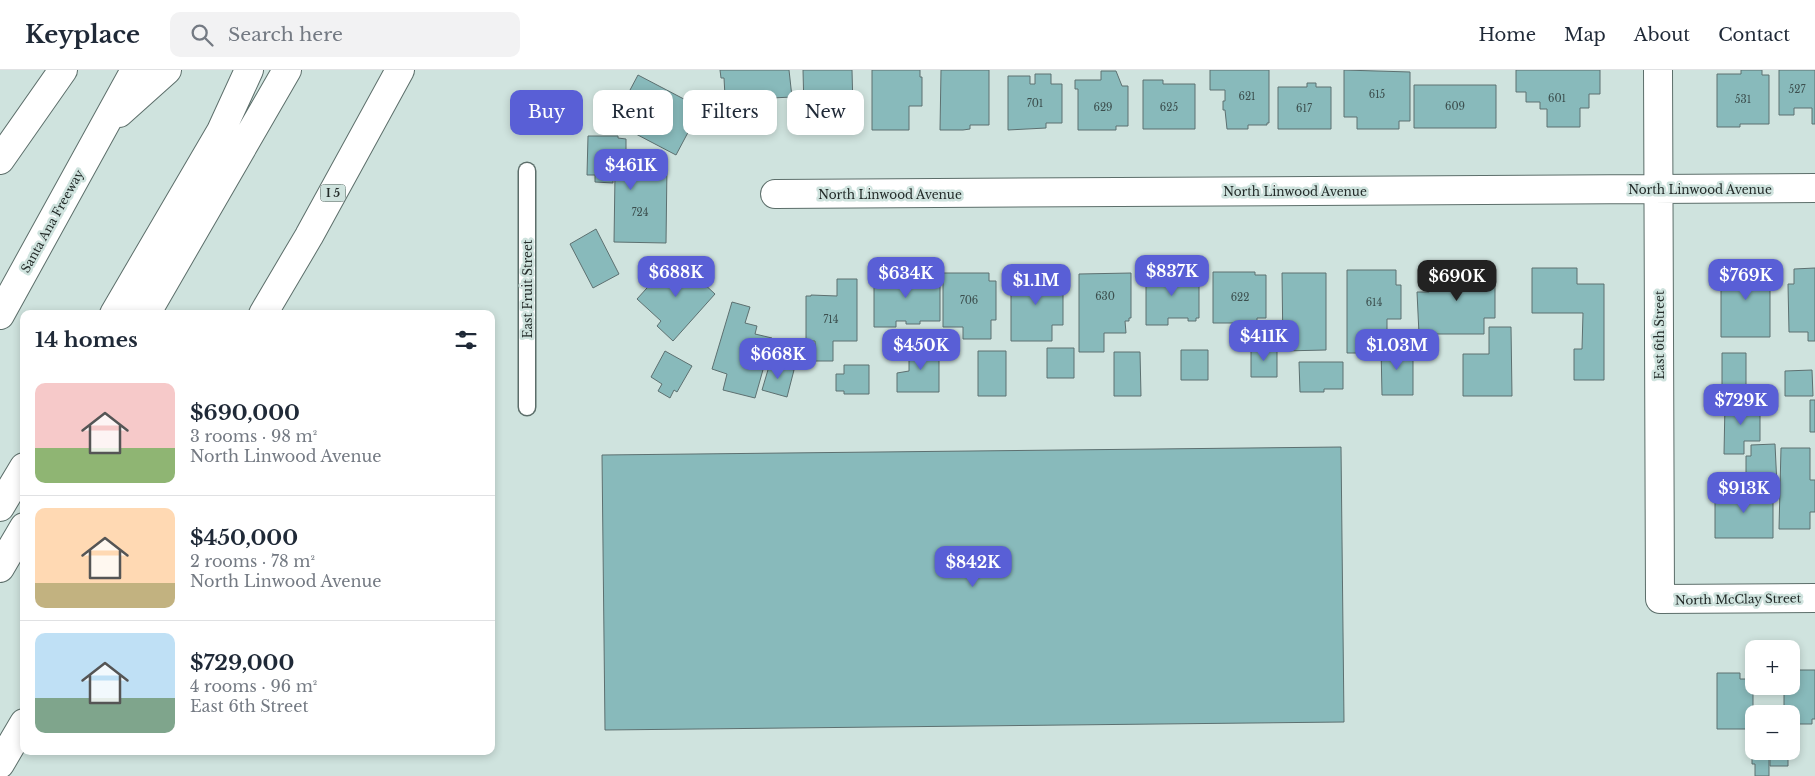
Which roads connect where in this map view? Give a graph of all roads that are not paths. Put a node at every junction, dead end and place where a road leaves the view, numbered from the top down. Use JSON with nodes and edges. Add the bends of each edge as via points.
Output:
{"nodes":[{"id":1,"x":63,"y":70,"type":"edge"},
{"id":2,"x":135,"y":70,"type":"edge"},
{"id":3,"x":166,"y":70,"type":"edge"},
{"id":4,"x":249,"y":70,"type":"edge"},
{"id":5,"x":286,"y":70,"type":"edge"},
{"id":6,"x":400,"y":70,"type":"edge"},
{"id":7,"x":1658,"y":70,"type":"edge"},
{"id":8,"x":103,"y":127,"type":"junction"},
{"id":9,"x":0,"y":160,"type":"edge"},
{"id":10,"x":527,"y":171,"type":"dead end"},
{"id":11,"x":1815,"y":188,"type":"edge"},
{"id":12,"x":1658,"y":189,"type":"junction"},
{"id":13,"x":775,"y":194,"type":"dead end"},
{"id":14,"x":116,"y":310,"type":"edge"},
{"id":15,"x":148,"y":310,"type":"edge"},
{"id":16,"x":265,"y":310,"type":"edge"},
{"id":17,"x":0,"y":315,"type":"edge"},
{"id":18,"x":527,"y":407,"type":"dead end"},
{"id":19,"x":20,"y":474,"type":"edge"},
{"id":20,"x":0,"y":508,"type":"edge"},
{"id":21,"x":20,"y":534,"type":"edge"},
{"id":22,"x":0,"y":568,"type":"edge"},
{"id":23,"x":1815,"y":598,"type":"edge"},
{"id":24,"x":1660,"y":599,"type":"joint"},
{"id":25,"x":20,"y":730,"type":"edge"},
{"id":26,"x":5,"y":756,"type":"edge"}],
"edges":[{"from":1,"to":9,"type":"main road"},
{"from":2,"to":8,"type":"main road","name":"Santa Ana Freeway"},
{"from":3,"to":8,"type":"main road","name":"Santa Ana Freeway"},
{"from":4,"to":14,"type":"main road","via":[[221,131]]},
{"from":5,"to":15,"type":"main road"},
{"from":6,"to":16,"type":"main road","number":"I 5"},
{"from":7,"to":12,"type":"main road","name":"East 6th Street"},
{"from":8,"to":17,"type":"main road","name":"Santa Ana Freeway"},
{"from":10,"to":18,"type":"lane","name":"East Fruit Street"},
{"from":11,"to":12,"type":"main road","name":"North Linwood Avenue"},
{"from":12,"to":13,"type":"main road","name":"North Linwood Avenue"},
{"from":12,"to":24,"type":"main road","name":"East 6th Street"},
{"from":19,"to":20,"type":"main road"},
{"from":21,"to":22,"type":"main road"},
{"from":23,"to":24,"type":"main road","name":"North McClay Street"},
{"from":25,"to":26,"type":"main road"}]}
